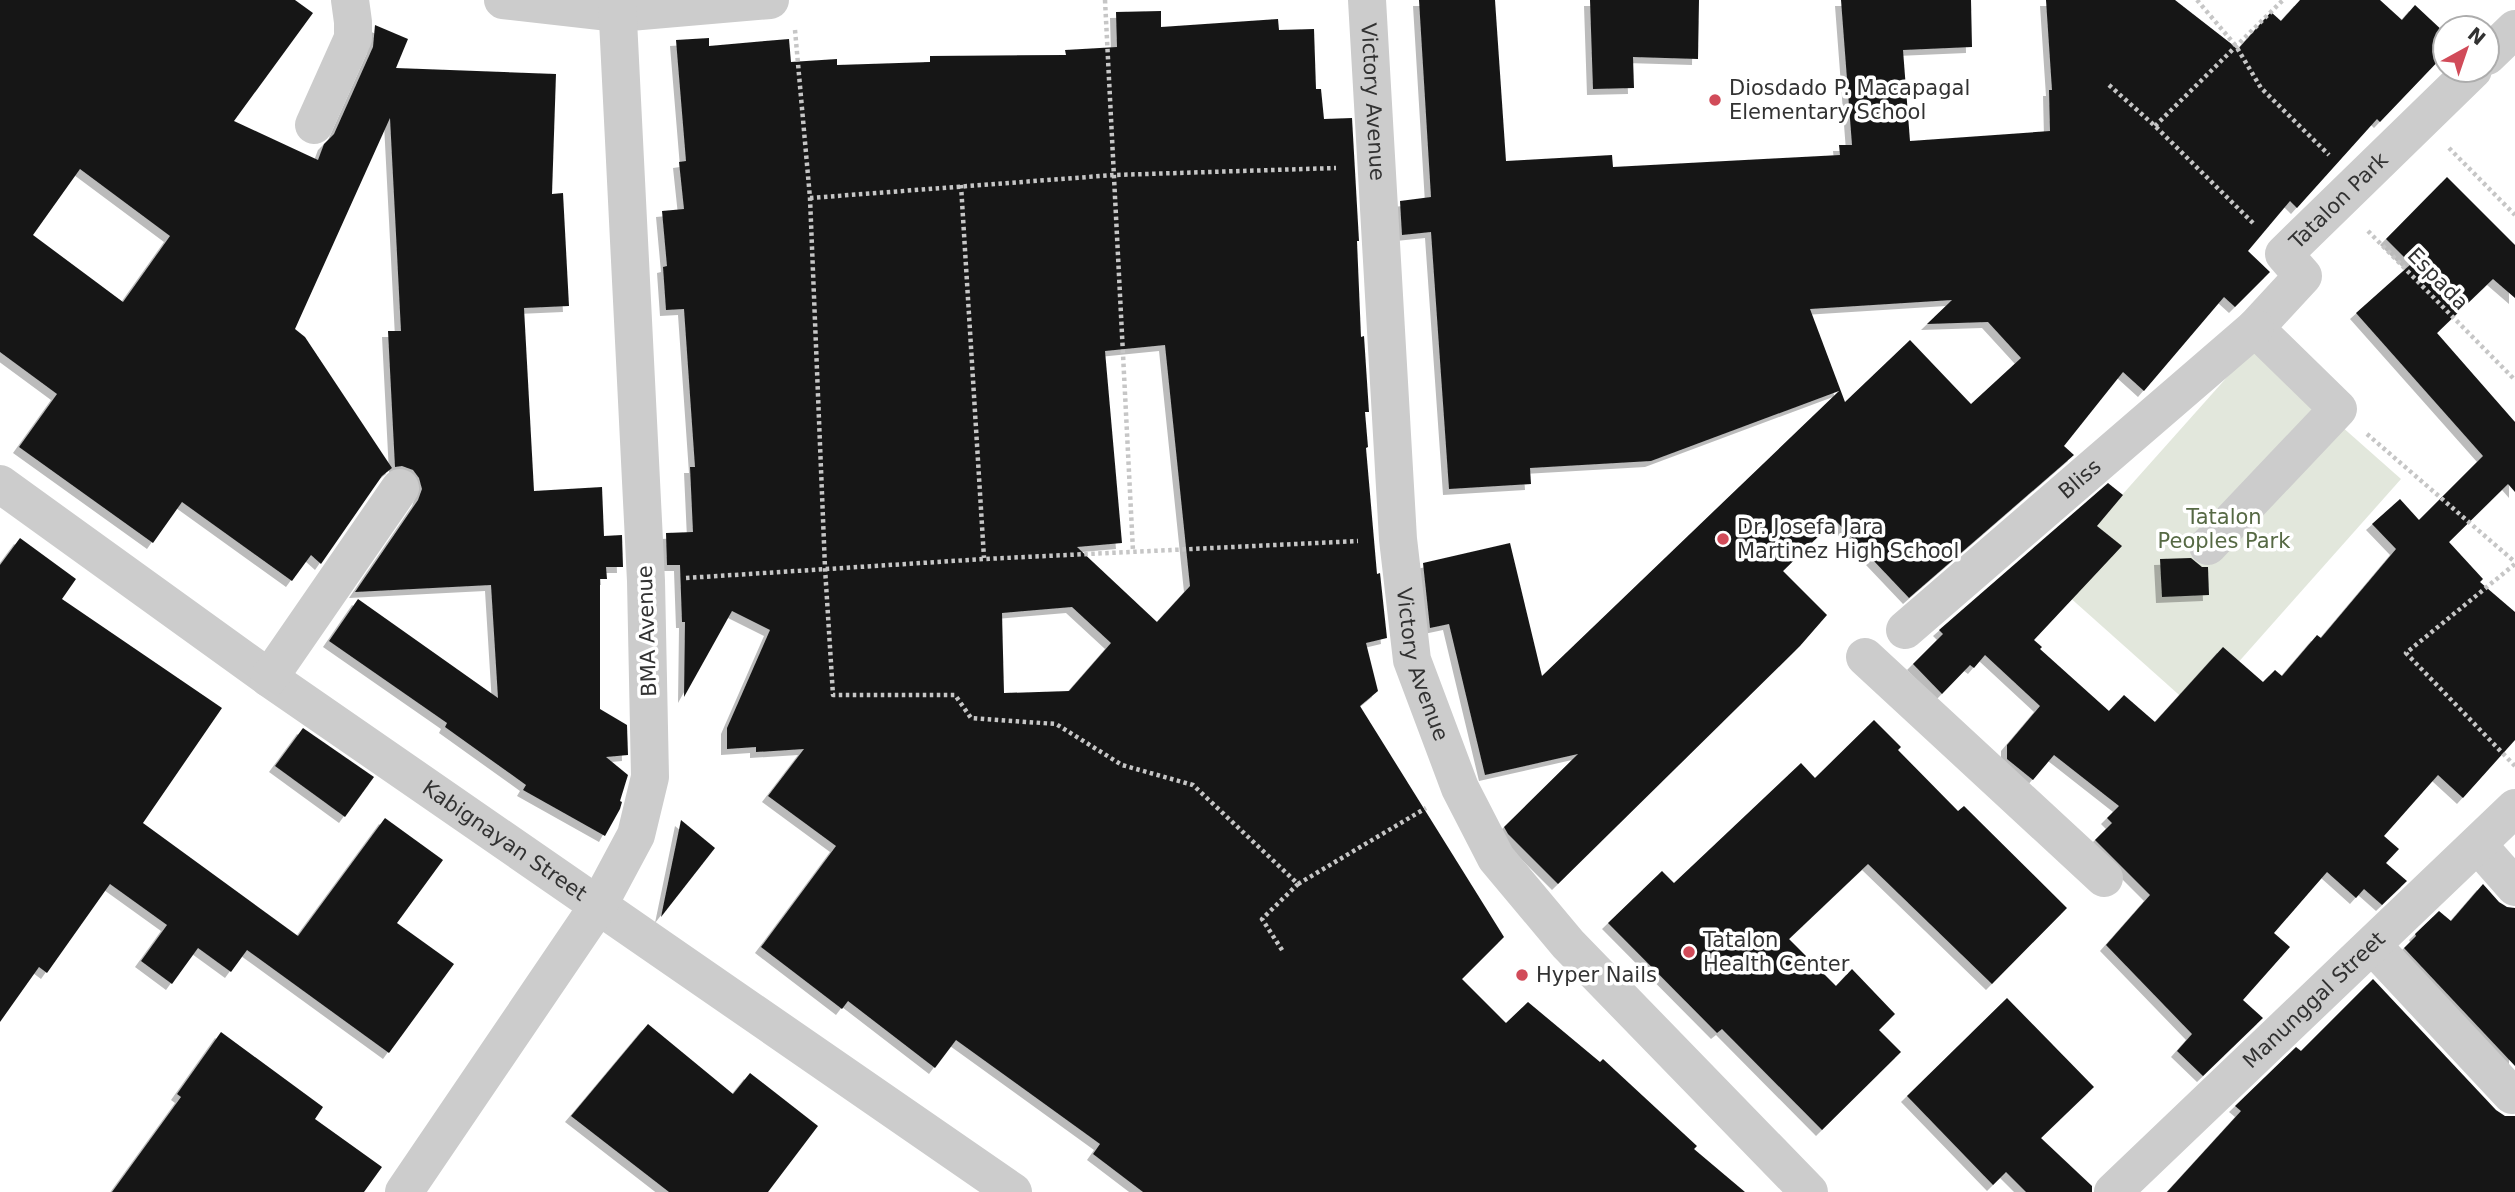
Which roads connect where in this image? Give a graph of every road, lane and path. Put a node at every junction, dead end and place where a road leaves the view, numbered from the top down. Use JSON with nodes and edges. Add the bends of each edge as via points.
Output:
{"nodes":[{"id":1,"x":350,"y":0,"type":"edge"},
{"id":2,"x":503,"y":0,"type":"edge"},
{"id":3,"x":1105,"y":0,"type":"edge"},
{"id":4,"x":1367,"y":0,"type":"edge"},
{"id":5,"x":2197,"y":0,"type":"edge"},
{"id":6,"x":2283,"y":0,"type":"edge"},
{"id":7,"x":618,"y":6,"type":"edge"},
{"id":8,"x":783,"y":13,"type":"edge"},
{"id":9,"x":2515,"y":29,"type":"edge"},
{"id":10,"x":2501,"y":42,"type":"edge"},
{"id":11,"x":2236,"y":46,"type":"junction"},
{"id":12,"x":2458,"y":84,"type":"edge"},
{"id":13,"x":2109,"y":85,"type":"dead end"},
{"id":14,"x":2421,"y":120,"type":"junction"},
{"id":15,"x":314,"y":125,"type":"dead end"},
{"id":16,"x":2155,"y":127,"type":"junction"},
{"id":17,"x":1377,"y":166,"type":"junction"},
{"id":18,"x":1114,"y":175,"type":"junction"},
{"id":19,"x":961,"y":185,"type":"junction"},
{"id":20,"x":2348,"y":191,"type":"junction"},
{"id":21,"x":810,"y":198,"type":"junction"},
{"id":22,"x":2515,"y":215,"type":"edge"},
{"id":23,"x":2284,"y":254,"type":"junction"},
{"id":24,"x":2255,"y":328,"type":"junction"},
{"id":25,"x":2515,"y":380,"type":"edge"},
{"id":26,"x":2338,"y":409,"type":"junction"},
{"id":27,"x":0,"y":484,"type":"edge"},
{"id":28,"x":400,"y":488,"type":"dead end"},
{"id":29,"x":1398,"y":539,"type":"junction"},
{"id":30,"x":2208,"y":546,"type":"dead end"},
{"id":31,"x":1133,"y":552,"type":"junction"},
{"id":32,"x":984,"y":559,"type":"junction"},
{"id":33,"x":2515,"y":563,"type":"edge"},
{"id":34,"x":825,"y":568,"type":"junction"},
{"id":35,"x":646,"y":581,"type":"junction"},
{"id":36,"x":1905,"y":630,"type":"dead end"},
{"id":37,"x":1865,"y":657,"type":"dead end"},
{"id":38,"x":269,"y":678,"type":"junction"},
{"id":39,"x":2515,"y":766,"type":"edge"},
{"id":40,"x":1460,"y":788,"type":"junction"},
{"id":41,"x":2515,"y":808,"type":"edge"},
{"id":42,"x":2478,"y":845,"type":"junction"},
{"id":43,"x":2104,"y":878,"type":"dead end"},
{"id":44,"x":1298,"y":884,"type":"junction"},
{"id":45,"x":2515,"y":887,"type":"edge"},
{"id":46,"x":598,"y":906,"type":"junction"},
{"id":47,"x":2373,"y":946,"type":"junction"},
{"id":48,"x":1284,"y":953,"type":"dead end"},
{"id":49,"x":2512,"y":1095,"type":"dead end"},
{"id":50,"x":404,"y":1192,"type":"edge"},
{"id":51,"x":1013,"y":1192,"type":"edge"},
{"id":52,"x":1809,"y":1192,"type":"edge"},
{"id":53,"x":2113,"y":1192,"type":"edge"}],
"edges":[{"from":1,"to":15,"type":"street","via":[[353,37]]},
{"from":2,"to":7,"type":"street"},
{"from":3,"to":18,"type":"path"},
{"from":4,"to":17,"type":"street","name":"Victory Avenue"},
{"from":5,"to":11,"type":"path","name":"Espada"},
{"from":6,"to":11,"type":"path"},
{"from":7,"to":8,"type":"street"},
{"from":7,"to":35,"type":"street","name":"BMA Avenue"},
{"from":8,"to":21,"type":"path"},
{"from":9,"to":10,"type":"street"},
{"from":11,"to":16,"type":"path"},
{"from":11,"to":20,"type":"path","name":"Espada","via":[[2261,88]]},
{"from":12,"to":14,"type":"street","name":"Tatalon Park"},
{"from":13,"to":16,"type":"path"},
{"from":14,"to":20,"type":"street","name":"Tatalon Park"},
{"from":14,"to":22,"type":"path"},
{"from":16,"to":23,"type":"path"},
{"from":17,"to":18,"type":"path"},
{"from":17,"to":29,"type":"street","name":"Victory Avenue"},
{"from":18,"to":19,"type":"path"},
{"from":18,"to":31,"type":"path"},
{"from":19,"to":21,"type":"path"},
{"from":19,"to":32,"type":"path"},
{"from":20,"to":23,"type":"street","name":"Tatalon Park"},
{"from":20,"to":25,"type":"path","name":"Espada"},
{"from":21,"to":34,"type":"path"},
{"from":23,"to":24,"type":"street","name":"Tatalon Park","via":[[2303,275]]},
{"from":24,"to":26,"type":"street"},
{"from":24,"to":36,"type":"street","name":"Bliss"},
{"from":26,"to":30,"type":"street"},
{"from":26,"to":33,"type":"path"},
{"from":27,"to":38,"type":"street","name":"Kabignayan Street"},
{"from":28,"to":38,"type":"street"},
{"from":29,"to":31,"type":"path"},
{"from":29,"to":40,"type":"street","name":"Victory Avenue","via":[[1412,660]]},
{"from":31,"to":32,"type":"path"},
{"from":32,"to":34,"type":"path"},
{"from":33,"to":39,"type":"path","via":[[2406,653]]},
{"from":34,"to":35,"type":"path"},
{"from":34,"to":44,"type":"path","via":[[833,695],[954,695],[971,718],[1056,724],[1122,765],[1193,785]]},
{"from":35,"to":46,"type":"street","name":"BMA Avenue","via":[[650,777],[636,835]]},
{"from":37,"to":43,"type":"street"},
{"from":38,"to":46,"type":"street","name":"Kabignayan Street"},
{"from":40,"to":44,"type":"path"},
{"from":40,"to":52,"type":"street","name":"Victory Avenue","via":[[1496,858],[1568,944]]},
{"from":41,"to":42,"type":"street","name":"Manunggal Street"},
{"from":42,"to":45,"type":"street"},
{"from":42,"to":47,"type":"street","name":"Manunggal Street"},
{"from":44,"to":48,"type":"path","via":[[1262,919]]},
{"from":46,"to":50,"type":"street","name":"BMA Avenue"},
{"from":46,"to":51,"type":"street","name":"Kabignayan Street"},
{"from":47,"to":49,"type":"street"},
{"from":47,"to":53,"type":"street","name":"Manunggal Street"}]}
